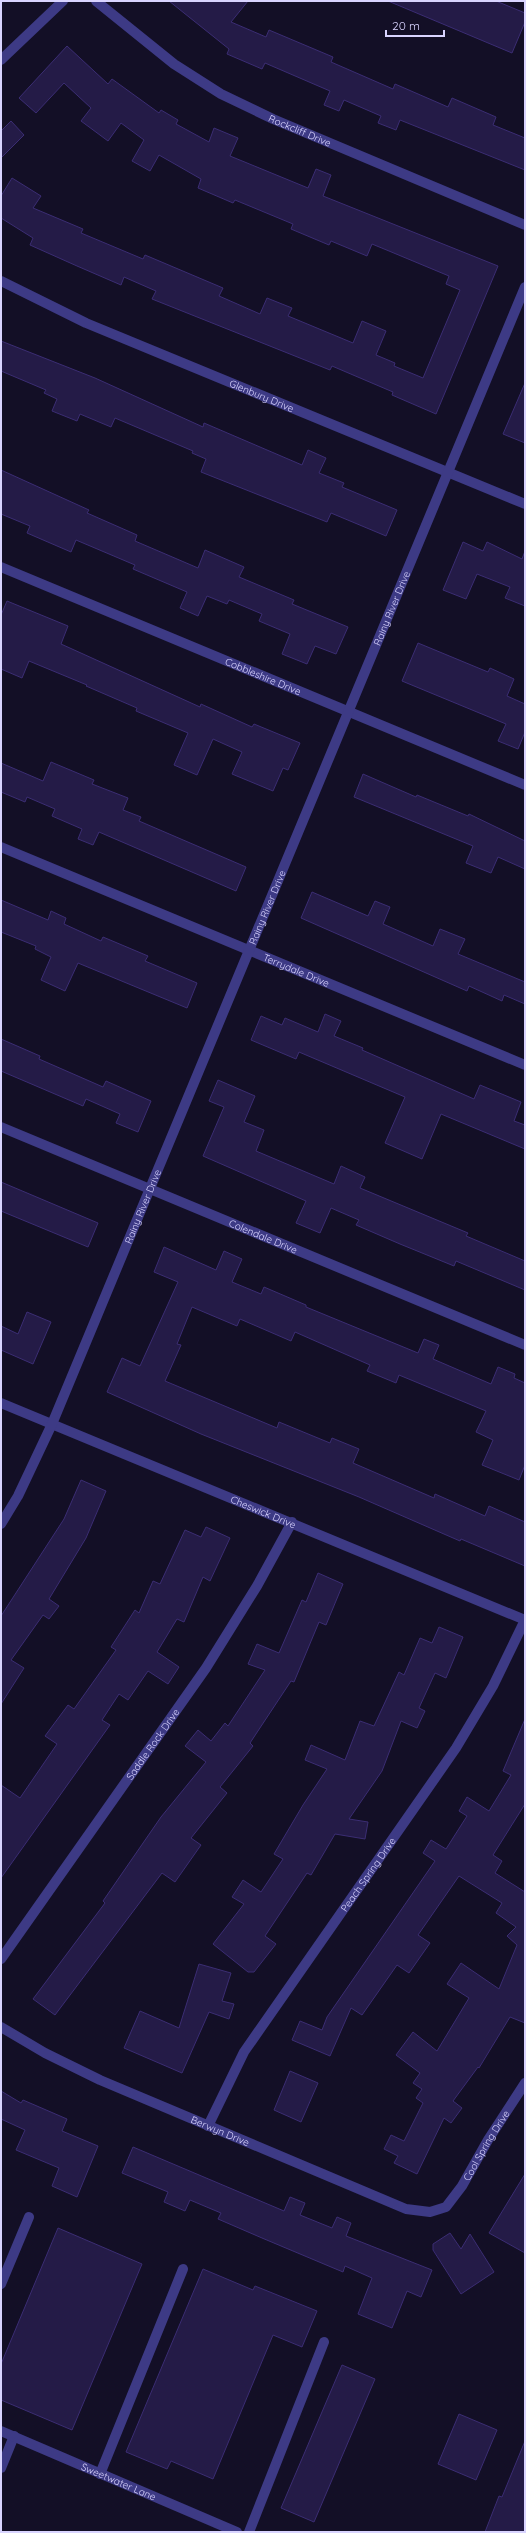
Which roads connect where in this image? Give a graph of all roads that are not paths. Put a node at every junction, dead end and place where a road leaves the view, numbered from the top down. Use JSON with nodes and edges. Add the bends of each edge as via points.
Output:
{"nodes":[{"id":1,"x":63,"y":1,"type":"edge"},
{"id":2,"x":96,"y":1,"type":"edge"},
{"id":3,"x":1,"y":60,"type":"edge"},
{"id":4,"x":525,"y":225,"type":"edge"},
{"id":5,"x":1,"y":281,"type":"edge"},
{"id":6,"x":525,"y":287,"type":"edge"},
{"id":7,"x":448,"y":472,"type":"junction"},
{"id":8,"x":525,"y":504,"type":"edge"},
{"id":9,"x":1,"y":567,"type":"edge"},
{"id":10,"x":349,"y":712,"type":"junction"},
{"id":11,"x":525,"y":785,"type":"edge"},
{"id":12,"x":1,"y":847,"type":"edge"},
{"id":13,"x":248,"y":950,"type":"junction"},
{"id":14,"x":525,"y":1065,"type":"edge"},
{"id":15,"x":1,"y":1127,"type":"edge"},
{"id":16,"x":150,"y":1189,"type":"junction"},
{"id":17,"x":525,"y":1345,"type":"edge"},
{"id":18,"x":1,"y":1403,"type":"edge"},
{"id":19,"x":52,"y":1424,"type":"junction"},
{"id":20,"x":292,"y":1522,"type":"junction"},
{"id":21,"x":1,"y":1524,"type":"edge"},
{"id":22,"x":525,"y":1620,"type":"edge"},
{"id":23,"x":1,"y":1959,"type":"edge"},
{"id":24,"x":1,"y":2027,"type":"edge"},
{"id":25,"x":525,"y":2083,"type":"edge"},
{"id":26,"x":208,"y":2126,"type":"junction"},
{"id":27,"x":446,"y":2207,"type":"joint"},
{"id":28,"x":29,"y":2217,"type":"dead end"},
{"id":29,"x":183,"y":2269,"type":"dead end"},
{"id":30,"x":1,"y":2284,"type":"edge"},
{"id":31,"x":324,"y":2342,"type":"dead end"},
{"id":32,"x":1,"y":2431,"type":"edge"},
{"id":33,"x":14,"y":2436,"type":"junction"},
{"id":34,"x":1,"y":2468,"type":"edge"},
{"id":35,"x":100,"y":2474,"type":"junction"},
{"id":36,"x":237,"y":2532,"type":"edge"},
{"id":37,"x":249,"y":2532,"type":"edge"}],
"edges":[{"from":1,"to":3,"type":"street"},
{"from":2,"to":4,"type":"street","name":"Rockcliff Drive","via":[[174,64],[221,94],[273,119]]},
{"from":5,"to":7,"type":"street","name":"Glenbury Drive","via":[[86,323]]},
{"from":6,"to":7,"type":"street","name":"Rainy River Drive"},
{"from":7,"to":8,"type":"street","name":"Glenbury Drive"},
{"from":7,"to":10,"type":"street","name":"Rainy River Drive"},
{"from":9,"to":10,"type":"street","name":"Cobbleshire Drive"},
{"from":10,"to":11,"type":"street","name":"Cobbleshire Drive"},
{"from":10,"to":13,"type":"street","name":"Rainy River Drive"},
{"from":12,"to":13,"type":"street","name":"Terrydale Drive"},
{"from":13,"to":14,"type":"street","name":"Terrydale Drive"},
{"from":13,"to":16,"type":"street","name":"Rainy River Drive"},
{"from":15,"to":16,"type":"street","name":"Colendale Drive"},
{"from":16,"to":17,"type":"street","name":"Colendale Drive"},
{"from":16,"to":19,"type":"street","name":"Rainy River Drive"},
{"from":18,"to":19,"type":"street","name":"Cheswick Drive"},
{"from":19,"to":20,"type":"street","name":"Cheswick Drive"},
{"from":19,"to":21,"type":"street","name":"Rainy River Drive","via":[[18,1496]]},
{"from":20,"to":22,"type":"street","name":"Cheswick Drive"},
{"from":20,"to":23,"type":"street","name":"Saddle Rock Drive","via":[[257,1586],[206,1668]]},
{"from":22,"to":26,"type":"street","name":"Peach Spring Drive","via":[[493,1686],[456,1748],[244,2052]]},
{"from":24,"to":26,"type":"street","name":"Berwyn Drive","via":[[45,2053],[100,2080]]},
{"from":25,"to":27,"type":"street","name":"Cool Spring Drive","via":[[462,2186]]},
{"from":26,"to":27,"type":"street","name":"Berwyn Drive","via":[[406,2209],[430,2212]]},
{"from":28,"to":30,"type":"street"},
{"from":29,"to":35,"type":"street"},
{"from":31,"to":37,"type":"street"},
{"from":32,"to":33,"type":"street","name":"Sweetwater Lane"},
{"from":33,"to":34,"type":"street"},
{"from":33,"to":35,"type":"street","name":"Sweetwater Lane"},
{"from":35,"to":36,"type":"street","name":"Sweetwater Lane"}]}
